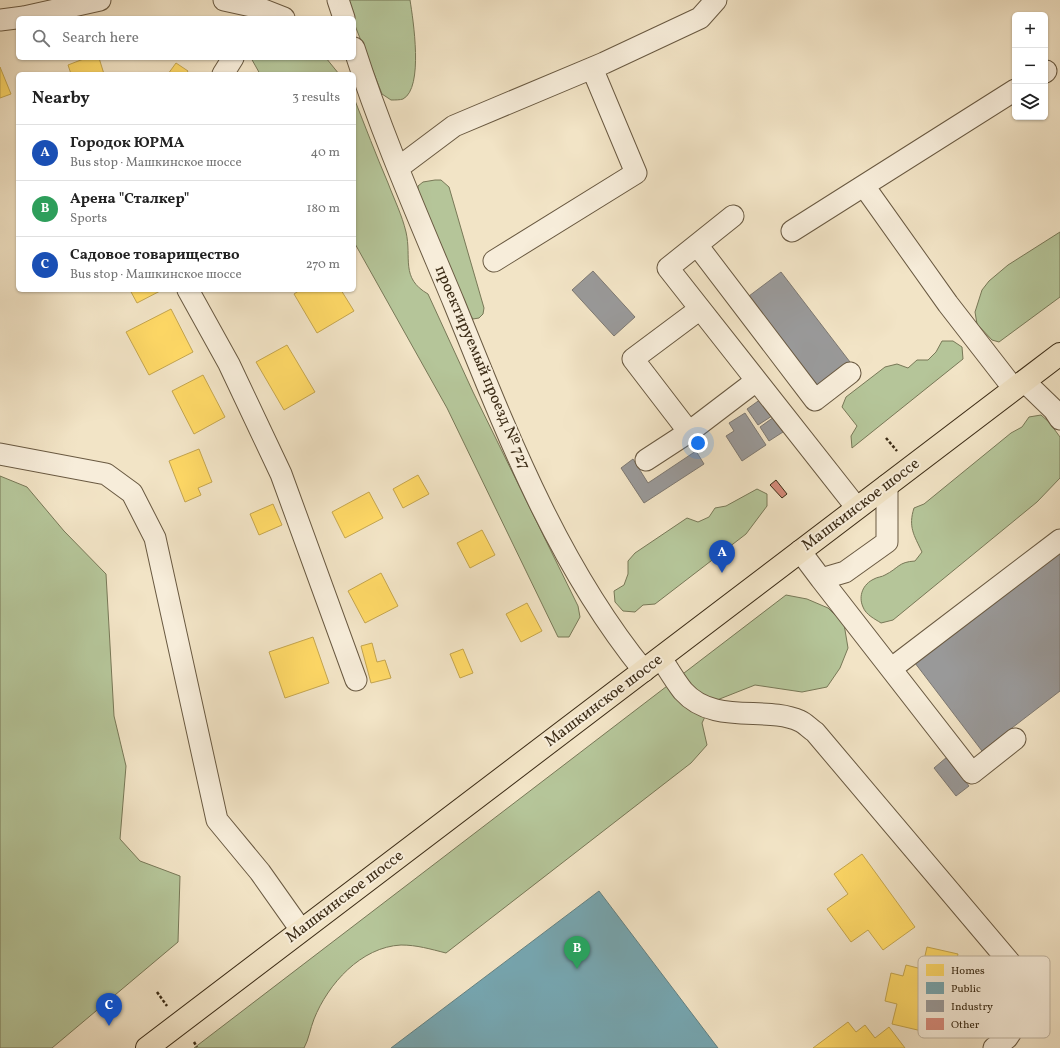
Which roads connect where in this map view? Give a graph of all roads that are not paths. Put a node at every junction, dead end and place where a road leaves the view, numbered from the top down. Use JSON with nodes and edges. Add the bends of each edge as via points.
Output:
{"nodes":[{"id":1,"x":100,"y":0,"type":"edge"},
{"id":2,"x":224,"y":0,"type":"edge"},
{"id":3,"x":338,"y":0,"type":"edge"},
{"id":4,"x":716,"y":0,"type":"edge"},
{"id":5,"x":254,"y":12,"type":"edge"},
{"id":6,"x":28,"y":16,"type":"edge"},
{"id":7,"x":274,"y":16,"type":"edge"},
{"id":8,"x":343,"y":16,"type":"edge"},
{"id":9,"x":16,"y":18,"type":"edge"},
{"id":10,"x":0,"y":20,"type":"edge"},
{"id":11,"x":356,"y":56,"type":"edge"},
{"id":12,"x":232,"y":60,"type":"edge"},
{"id":13,"x":592,"y":68,"type":"junction"},
{"id":14,"x":224,"y":72,"type":"edge"},
{"id":15,"x":1012,"y":92,"type":"edge"},
{"id":16,"x":398,"y":168,"type":"junction"},
{"id":17,"x":864,"y":186,"type":"junction"},
{"id":18,"x":733,"y":216,"type":"dead end"},
{"id":19,"x":792,"y":231,"type":"dead end"},
{"id":20,"x":697,"y":245,"type":"junction"},
{"id":21,"x":494,"y":262,"type":"dead end"},
{"id":22,"x":189,"y":292,"type":"edge"},
{"id":23,"x":700,"y":308,"type":"junction"},
{"id":24,"x":1060,"y":354,"type":"edge"},
{"id":25,"x":850,"y":373,"type":"dead end"},
{"id":26,"x":756,"y":381,"type":"junction"},
{"id":27,"x":1019,"y":385,"type":"junction"},
{"id":28,"x":1060,"y":419,"type":"edge"},
{"id":29,"x":689,"y":432,"type":"junction"},
{"id":30,"x":0,"y":454,"type":"edge"},
{"id":31,"x":646,"y":460,"type":"dead end"},
{"id":32,"x":887,"y":485,"type":"junction"},
{"id":33,"x":857,"y":508,"type":"junction"},
{"id":34,"x":1060,"y":540,"type":"edge"},
{"id":35,"x":800,"y":551,"type":"junction"},
{"id":36,"x":822,"y":579,"type":"junction"},
{"id":37,"x":653,"y":664,"type":"junction"},
{"id":38,"x":892,"y":668,"type":"junction"},
{"id":39,"x":356,"y":680,"type":"dead end"},
{"id":40,"x":1015,"y":739,"type":"dead end"},
{"id":41,"x":301,"y":930,"type":"junction"},
{"id":42,"x":1004,"y":956,"type":"edge"},
{"id":43,"x":1007,"y":1038,"type":"edge"},
{"id":44,"x":147,"y":1048,"type":"edge"},
{"id":45,"x":994,"y":1048,"type":"edge"}],
"edges":[{"from":1,"to":6,"type":"street"},
{"from":2,"to":5,"type":"street"},
{"from":3,"to":8,"type":"street"},
{"from":4,"to":13,"type":"street","via":[[700,18]]},
{"from":5,"to":7,"type":"street"},
{"from":9,"to":10,"type":"street"},
{"from":11,"to":16,"type":"street","name":"проектируемый проезд № 727"},
{"from":12,"to":14,"type":"street"},
{"from":13,"to":16,"type":"street","via":[[454,126]]},
{"from":13,"to":21,"type":"street","via":[[636,173]]},
{"from":15,"to":17,"type":"street"},
{"from":16,"to":37,"type":"street","name":"проектируемый проезд № 727","via":[[482,372],[550,525],[581,581],[611,627]]},
{"from":17,"to":19,"type":"street"},
{"from":17,"to":27,"type":"street","via":[[948,304]]},
{"from":18,"to":20,"type":"street"},
{"from":20,"to":23,"type":"street","via":[[668,268]]},
{"from":20,"to":25,"type":"street","via":[[815,400]]},
{"from":22,"to":39,"type":"street","via":[[229,364],[282,474]]},
{"from":23,"to":26,"type":"street"},
{"from":23,"to":29,"type":"street","via":[[634,359]]},
{"from":24,"to":27,"type":"main road","name":"Машкинское шоссе"},
{"from":26,"to":29,"type":"street"},
{"from":26,"to":33,"type":"street"},
{"from":27,"to":28,"type":"street","via":[[1054,410]]},
{"from":27,"to":32,"type":"main road","name":"Машкинское шоссе"},
{"from":29,"to":31,"type":"street"},
{"from":30,"to":41,"type":"street","via":[[106,474],[132,493],[155,538],[217,820],[260,872]]},
{"from":32,"to":33,"type":"main road","name":"Машкинское шоссе"},
{"from":32,"to":36,"type":"street","via":[[887,542],[845,572]]},
{"from":33,"to":35,"type":"main road","name":"Машкинское шоссе"},
{"from":34,"to":38,"type":"street"},
{"from":35,"to":36,"type":"street"},
{"from":35,"to":37,"type":"main road","name":"Машкинское шоссе"},
{"from":36,"to":38,"type":"street"},
{"from":37,"to":41,"type":"main road","name":"Машкинское шоссе"},
{"from":37,"to":42,"type":"street","name":"проектируемый проезд № 727","via":[[698,703],[729,713],[774,715],[800,721],[815,732]]},
{"from":38,"to":40,"type":"street","via":[[972,773]]},
{"from":41,"to":44,"type":"main road","name":"Машкинское шоссе"},
{"from":43,"to":45,"type":"street","name":"проектируемый проезд № 727"}]}
